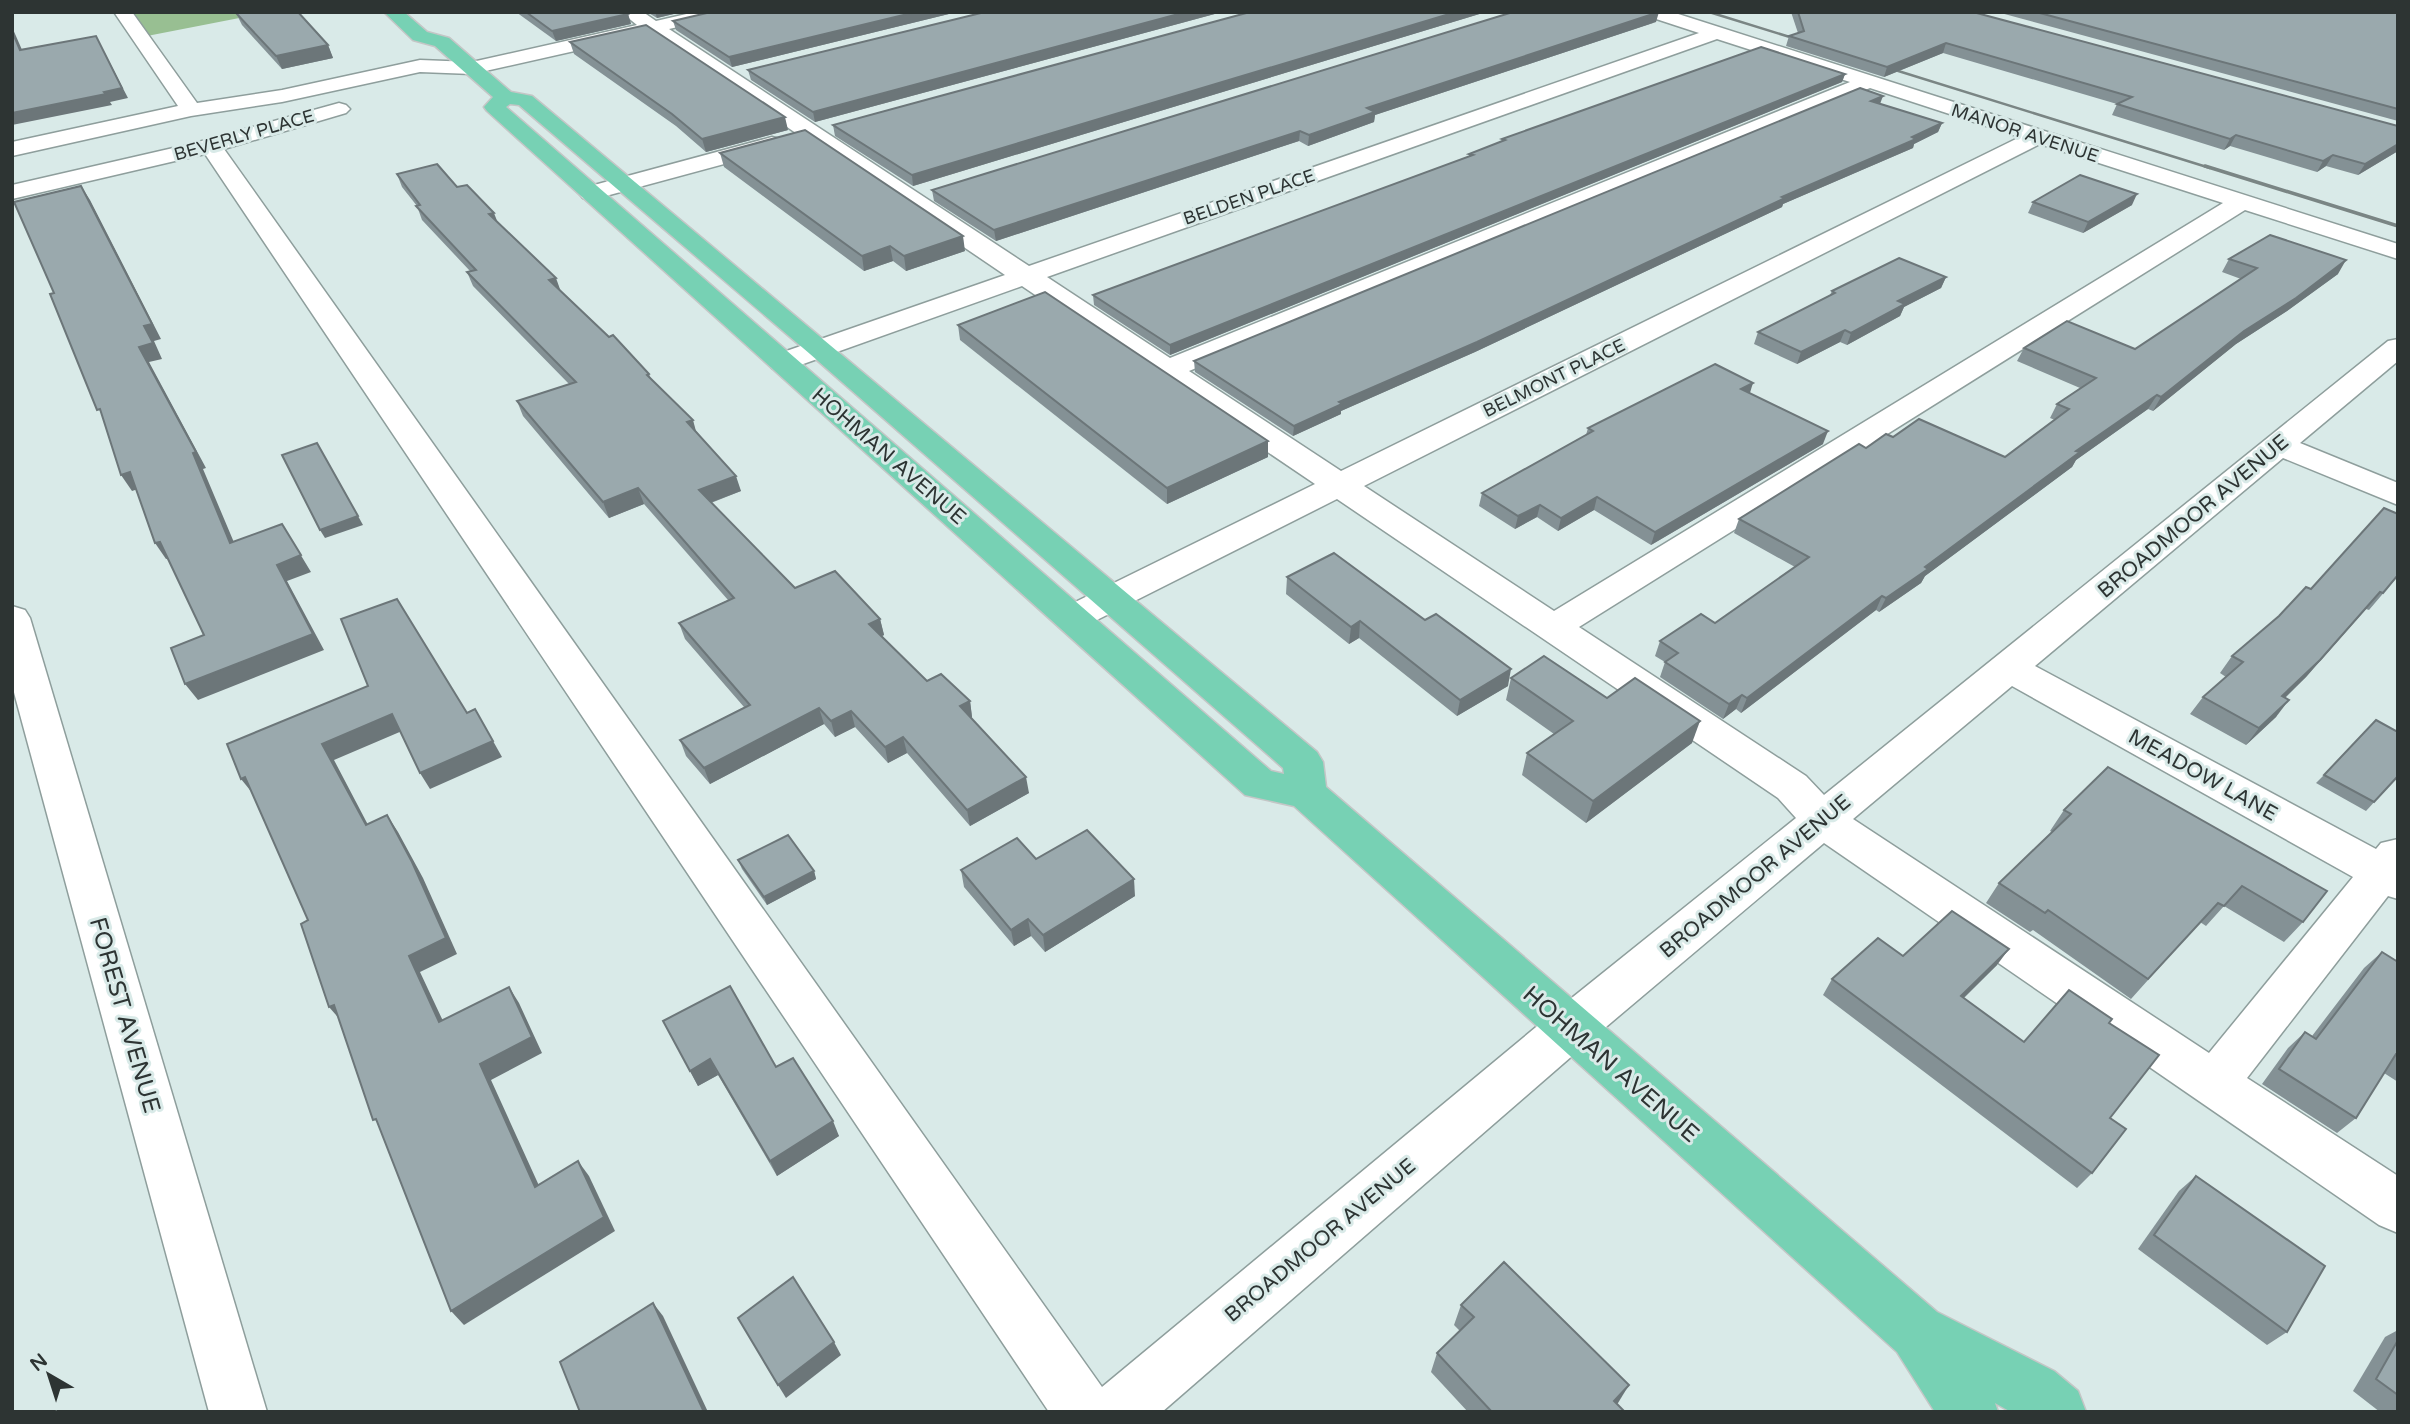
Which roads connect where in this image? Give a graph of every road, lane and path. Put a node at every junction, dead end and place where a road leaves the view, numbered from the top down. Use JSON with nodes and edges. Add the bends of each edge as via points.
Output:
{"nodes":[{"id":1,"x":122,"y":12,"type":"edge"},
{"id":2,"x":393,"y":12,"type":"edge"},
{"id":3,"x":630,"y":12,"type":"edge"},
{"id":4,"x":721,"y":12,"type":"edge"},
{"id":5,"x":1653,"y":12,"type":"edge"},
{"id":6,"x":432,"y":19,"type":"dead end"},
{"id":7,"x":652,"y":27,"type":"junction"},
{"id":8,"x":1716,"y":33,"type":"junction"},
{"id":9,"x":443,"y":42,"type":"junction"},
{"id":10,"x":472,"y":68,"type":"junction"},
{"id":11,"x":754,"y":71,"type":"edge"},
{"id":12,"x":727,"y":77,"type":"junction"},
{"id":13,"x":1868,"y":82,"type":"junction"},
{"id":14,"x":430,"y":89,"type":"dead end"},
{"id":15,"x":505,"y":97,"type":"junction"},
{"id":16,"x":365,"y":103,"type":"dead end"},
{"id":17,"x":191,"y":110,"type":"junction"},
{"id":18,"x":825,"y":130,"type":"junction"},
{"id":19,"x":2037,"y":137,"type":"junction"},
{"id":20,"x":211,"y":146,"type":"junction"},
{"id":21,"x":12,"y":149,"type":"edge"},
{"id":22,"x":626,"y":184,"type":"junction"},
{"id":23,"x":12,"y":192,"type":"edge"},
{"id":24,"x":591,"y":193,"type":"junction"},
{"id":25,"x":2242,"y":202,"type":"junction"},
{"id":26,"x":2398,"y":252,"type":"edge"},
{"id":27,"x":1026,"y":276,"type":"junction"},
{"id":28,"x":2398,"y":347,"type":"edge"},
{"id":29,"x":820,"y":348,"type":"junction"},
{"id":30,"x":782,"y":362,"type":"junction"},
{"id":31,"x":1166,"y":370,"type":"junction"},
{"id":32,"x":2278,"y":445,"type":"junction"},
{"id":33,"x":1338,"y":485,"type":"junction"},
{"id":34,"x":2398,"y":495,"type":"edge"},
{"id":35,"x":1112,"y":598,"type":"junction"},
{"id":36,"x":12,"y":618,"type":"edge"},
{"id":37,"x":1072,"y":618,"type":"junction"},
{"id":38,"x":1552,"y":628,"type":"junction"},
{"id":39,"x":2009,"y":668,"type":"junction"},
{"id":40,"x":1306,"y":793,"type":"junction"},
{"id":41,"x":1822,"y":820,"type":"junction"},
{"id":42,"x":2392,"y":870,"type":"edge"},
{"id":43,"x":1570,"y":1028,"type":"junction"},
{"id":44,"x":2214,"y":1083,"type":"junction"},
{"id":45,"x":2398,"y":1207,"type":"edge"},
{"id":46,"x":1917,"y":1332,"type":"junction"},
{"id":47,"x":238,"y":1412,"type":"edge"},
{"id":48,"x":1084,"y":1412,"type":"edge"},
{"id":49,"x":1117,"y":1412,"type":"edge"},
{"id":50,"x":1969,"y":1412,"type":"edge"},
{"id":51,"x":2057,"y":1412,"type":"edge"}],
"edges":[{"from":1,"to":17,"type":"street"},
{"from":2,"to":9,"type":"main road","name":"HOHMAN AVENUE","via":[[420,36]]},
{"from":3,"to":7,"type":"street"},
{"from":4,"to":7,"type":"street","name":"BEVERLY PLACE"},
{"from":5,"to":8,"type":"street","name":"MANOR AVENUE"},
{"from":6,"to":9,"type":"main road","name":"HOHMAN AVENUE","via":[[446,31]]},
{"from":7,"to":10,"type":"street","name":"BEVERLY PLACE"},
{"from":7,"to":12,"type":"street"},
{"from":8,"to":13,"type":"street","name":"MANOR AVENUE"},
{"from":8,"to":27,"type":"street","name":"BELDEN PLACE"},
{"from":9,"to":10,"type":"main road","name":"HOHMAN AVENUE"},
{"from":10,"to":14,"type":"street","name":"BEVERLY PLACE"},
{"from":10,"to":15,"type":"main road","name":"HOHMAN AVENUE"},
{"from":10,"to":17,"type":"street","name":"BEVERLY PLACE","via":[[420,66]]},
{"from":11,"to":12,"type":"street"},
{"from":12,"to":18,"type":"street"},
{"from":13,"to":19,"type":"street","name":"MANOR AVENUE"},
{"from":13,"to":31,"type":"street"},
{"from":15,"to":22,"type":"main road","name":"HOHMAN AVENUE","via":[[524,100]]},
{"from":15,"to":24,"type":"main road","name":"HOHMAN AVENUE","via":[[494,107]]},
{"from":16,"to":20,"type":"street","name":"BEVERLY PLACE"},
{"from":17,"to":21,"type":"street","name":"BEVERLY PLACE"},
{"from":18,"to":22,"type":"street"},
{"from":18,"to":27,"type":"street","via":[[923,194]]},
{"from":19,"to":25,"type":"street","name":"MANOR AVENUE"},
{"from":19,"to":33,"type":"street","name":"BELMONT PLACE"},
{"from":20,"to":23,"type":"street","name":"BEVERLY PLACE"},
{"from":20,"to":48,"type":"street"},
{"from":22,"to":24,"type":"street"},
{"from":22,"to":29,"type":"main road","name":"HOHMAN AVENUE"},
{"from":24,"to":30,"type":"main road","name":"HOHMAN AVENUE"},
{"from":25,"to":26,"type":"street","name":"MANOR AVENUE"},
{"from":25,"to":38,"type":"street"},
{"from":27,"to":29,"type":"street","name":"BELDEN PLACE"},
{"from":27,"to":31,"type":"street"},
{"from":28,"to":32,"type":"street","name":"BROADMOOR AVENUE"},
{"from":29,"to":30,"type":"street","name":"BELDEN PLACE"},
{"from":29,"to":35,"type":"main road","name":"HOHMAN AVENUE"},
{"from":30,"to":37,"type":"main road","name":"HOHMAN AVENUE"},
{"from":31,"to":33,"type":"street"},
{"from":32,"to":34,"type":"street"},
{"from":32,"to":39,"type":"street","name":"BROADMOOR AVENUE"},
{"from":33,"to":35,"type":"street","name":"BELMONT PLACE"},
{"from":33,"to":38,"type":"street"},
{"from":35,"to":37,"type":"street","name":"BELMONT PLACE"},
{"from":35,"to":40,"type":"main road","name":"HOHMAN AVENUE","via":[[1303,762]]},
{"from":36,"to":47,"type":"street","name":"FOREST AVENUE"},
{"from":37,"to":40,"type":"main road","name":"HOHMAN AVENUE","via":[[1259,784]]},
{"from":38,"to":41,"type":"street","via":[[1792,787]]},
{"from":39,"to":41,"type":"street","name":"BROADMOOR AVENUE"},
{"from":39,"to":42,"type":"street","name":"MEADOW LANE"},
{"from":40,"to":43,"type":"main road","name":"HOHMAN AVENUE"},
{"from":41,"to":43,"type":"street","name":"BROADMOOR AVENUE"},
{"from":41,"to":44,"type":"street"},
{"from":42,"to":44,"type":"street"},
{"from":43,"to":46,"type":"main road","name":"HOHMAN AVENUE"},
{"from":43,"to":49,"type":"street","name":"BROADMOOR AVENUE"},
{"from":44,"to":45,"type":"street"},
{"from":46,"to":50,"type":"main road","name":"HOHMAN AVENUE"},
{"from":46,"to":51,"type":"main road","name":"HOHMAN AVENUE","via":[[2034,1392]]}]}
